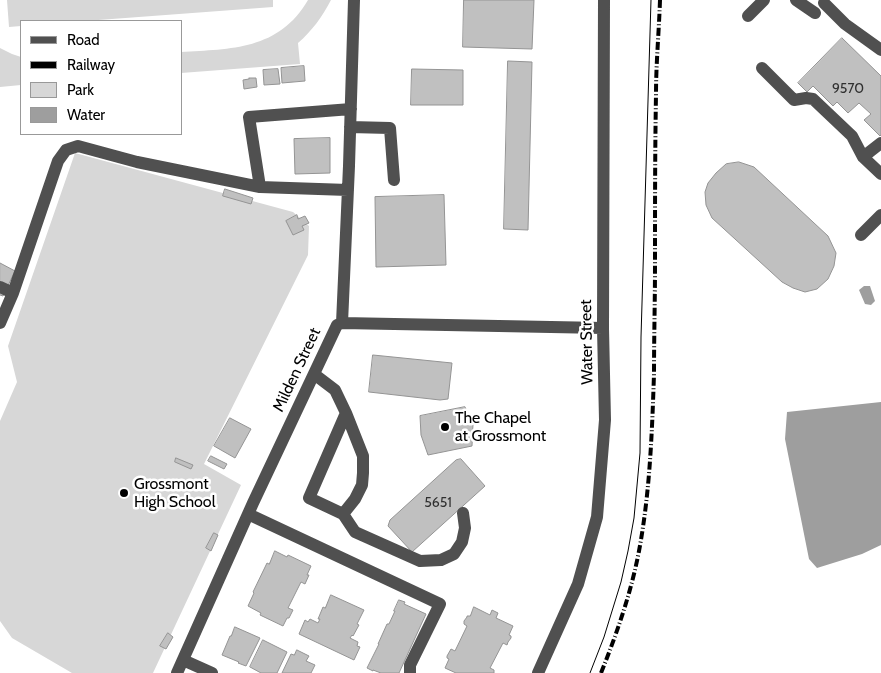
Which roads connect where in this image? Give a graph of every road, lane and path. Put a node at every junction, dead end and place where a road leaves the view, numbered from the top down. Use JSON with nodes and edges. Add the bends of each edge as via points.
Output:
{"nodes":[{"id":1,"x":354,"y":0,"type":"edge"},
{"id":2,"x":604,"y":0,"type":"edge"},
{"id":3,"x":764,"y":0,"type":"edge"},
{"id":4,"x":796,"y":0,"type":"edge"},
{"id":5,"x":824,"y":3,"type":"dead end"},
{"id":6,"x":814,"y":13,"type":"dead end"},
{"id":7,"x":748,"y":16,"type":"dead end"},
{"id":8,"x":881,"y":50,"type":"edge"},
{"id":9,"x":762,"y":68,"type":"dead end"},
{"id":10,"x":350,"y":117,"type":"junction"},
{"id":11,"x":881,"y":143,"type":"edge"},
{"id":12,"x":863,"y":157,"type":"junction"},
{"id":13,"x":881,"y":174,"type":"edge"},
{"id":14,"x":394,"y":180,"type":"dead end"},
{"id":15,"x":260,"y":187,"type":"junction"},
{"id":16,"x":348,"y":190,"type":"junction"},
{"id":17,"x":881,"y":215,"type":"edge"},
{"id":18,"x":861,"y":235,"type":"dead end"},
{"id":19,"x":0,"y":287,"type":"edge"},
{"id":20,"x":13,"y":293,"type":"junction"},
{"id":21,"x":342,"y":322,"type":"junction"},
{"id":22,"x":0,"y":323,"type":"edge"},
{"id":23,"x":603,"y":328,"type":"junction"},
{"id":24,"x":314,"y":374,"type":"junction"},
{"id":25,"x":346,"y":413,"type":"junction"},
{"id":26,"x":463,"y":513,"type":"dead end"},
{"id":27,"x":248,"y":514,"type":"junction"},
{"id":28,"x":344,"y":514,"type":"junction"},
{"id":29,"x":183,"y":660,"type":"junction"},
{"id":30,"x":177,"y":673,"type":"edge"},
{"id":31,"x":212,"y":673,"type":"edge"},
{"id":32,"x":410,"y":673,"type":"edge"},
{"id":33,"x":538,"y":673,"type":"edge"}],
"edges":[{"from":1,"to":10,"type":"street"},
{"from":2,"to":23,"type":"street","name":"Water Street"},
{"from":3,"to":7,"type":"street"},
{"from":4,"to":6,"type":"street"},
{"from":5,"to":8,"type":"street","via":[[845,24]]},
{"from":9,"to":12,"type":"street","via":[[794,100],[813,99],[852,136]]},
{"from":10,"to":14,"type":"street","via":[[390,128]]},
{"from":10,"to":15,"type":"street","via":[[249,117]]},
{"from":10,"to":16,"type":"street"},
{"from":11,"to":12,"type":"street"},
{"from":12,"to":13,"type":"street"},
{"from":15,"to":16,"type":"street"},
{"from":15,"to":20,"type":"street","via":[[137,162],[78,146],[66,150],[58,161]]},
{"from":16,"to":21,"type":"street"},
{"from":17,"to":18,"type":"street"},
{"from":19,"to":20,"type":"street"},
{"from":20,"to":22,"type":"street"},
{"from":21,"to":23,"type":"street","name":"Milden Street"},
{"from":21,"to":24,"type":"street","name":"Milden Street","via":[[336,324]]},
{"from":23,"to":33,"type":"street","name":"Water Street","via":[[605,420],[597,516],[578,584]]},
{"from":24,"to":25,"type":"street","via":[[335,390]]},
{"from":24,"to":27,"type":"street","name":"Milden Street"},
{"from":25,"to":28,"type":"street","via":[[363,456],[363,473],[362,485]]},
{"from":25,"to":28,"type":"street","via":[[309,498]]},
{"from":26,"to":28,"type":"street","via":[[465,528],[462,542],[454,554],[441,560],[420,561],[355,532]]},
{"from":27,"to":29,"type":"street","name":"Milden Street"},
{"from":27,"to":32,"type":"street","via":[[440,604],[410,665]]},
{"from":29,"to":30,"type":"street","name":"Milden Street"},
{"from":29,"to":31,"type":"street"}]}
